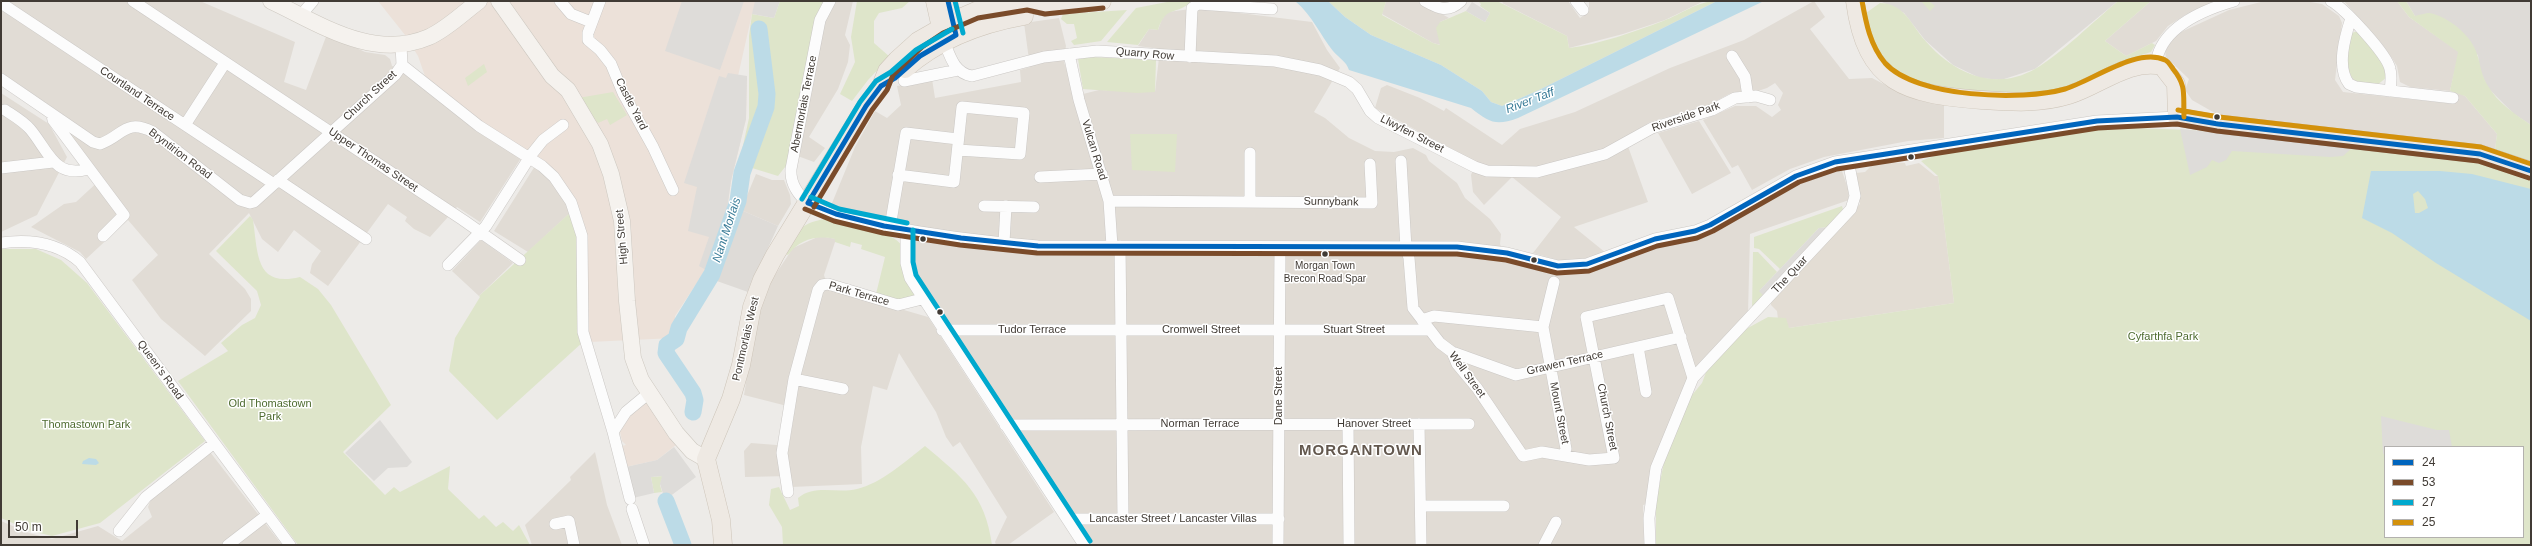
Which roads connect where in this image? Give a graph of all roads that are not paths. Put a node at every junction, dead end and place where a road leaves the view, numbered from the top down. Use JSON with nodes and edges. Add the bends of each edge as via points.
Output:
{"nodes":[{"id":1,"x":133,"y":1,"type":"edge"},
{"id":2,"x":270,"y":1,"type":"edge"},
{"id":3,"x":313,"y":1,"type":"edge"},
{"id":4,"x":479,"y":1,"type":"edge"},
{"id":5,"x":499,"y":1,"type":"edge"},
{"id":6,"x":560,"y":1,"type":"edge"},
{"id":7,"x":600,"y":1,"type":"edge"},
{"id":8,"x":830,"y":1,"type":"edge"},
{"id":9,"x":935,"y":1,"type":"edge"},
{"id":10,"x":948,"y":1,"type":"edge"},
{"id":11,"x":1102,"y":1,"type":"edge"},
{"id":12,"x":1425,"y":1,"type":"edge"},
{"id":13,"x":1461,"y":1,"type":"edge"},
{"id":14,"x":1855,"y":1,"type":"edge"},
{"id":15,"x":2234,"y":1,"type":"edge"},
{"id":16,"x":2331,"y":1,"type":"edge"},
{"id":17,"x":1,"y":3,"type":"edge"},
{"id":18,"x":1272,"y":8,"type":"dead end"},
{"id":19,"x":301,"y":15,"type":"junction"},
{"id":20,"x":2351,"y":18,"type":"junction"},
{"id":21,"x":591,"y":22,"type":"junction"},
{"id":22,"x":949,"y":36,"type":"junction"},
{"id":23,"x":401,"y":45,"type":"junction"},
{"id":24,"x":1069,"y":54,"type":"junction"},
{"id":25,"x":1732,"y":56,"type":"dead end"},
{"id":26,"x":1190,"y":57,"type":"junction"},
{"id":27,"x":226,"y":62,"type":"junction"},
{"id":28,"x":2156,"y":64,"type":"junction"},
{"id":29,"x":402,"y":65,"type":"junction"},
{"id":30,"x":958,"y":70,"type":"junction"},
{"id":31,"x":1,"y":79,"type":"edge"},
{"id":32,"x":904,"y":81,"type":"dead end"},
{"id":33,"x":1350,"y":82,"type":"joint"},
{"id":34,"x":2390,"y":91,"type":"junction"},
{"id":35,"x":1748,"y":97,"type":"junction"},
{"id":36,"x":2454,"y":98,"type":"dead end"},
{"id":37,"x":1770,"y":100,"type":"dead end"},
{"id":38,"x":5,"y":110,"type":"dead end"},
{"id":39,"x":52,"y":114,"type":"junction"},
{"id":40,"x":2177,"y":117,"type":"junction"},
{"id":41,"x":564,"y":125,"type":"dead end"},
{"id":42,"x":185,"y":126,"type":"junction"},
{"id":43,"x":331,"y":132,"type":"junction"},
{"id":44,"x":958,"y":144,"type":"junction"},
{"id":45,"x":1250,"y":153,"type":"dead end"},
{"id":46,"x":529,"y":157,"type":"junction"},
{"id":47,"x":1848,"y":160,"type":"junction"},
{"id":48,"x":1401,"y":161,"type":"dead end"},
{"id":49,"x":53,"y":162,"type":"junction"},
{"id":50,"x":1370,"y":164,"type":"dead end"},
{"id":51,"x":1,"y":168,"type":"edge"},
{"id":52,"x":88,"y":169,"type":"junction"},
{"id":53,"x":1487,"y":171,"type":"joint"},
{"id":54,"x":2531,"y":171,"type":"edge"},
{"id":55,"x":1102,"y":174,"type":"junction"},
{"id":56,"x":898,"y":175,"type":"junction"},
{"id":57,"x":1040,"y":177,"type":"dead end"},
{"id":58,"x":276,"y":182,"type":"junction"},
{"id":59,"x":673,"y":190,"type":"dead end"},
{"id":60,"x":1109,"y":201,"type":"junction"},
{"id":61,"x":1250,"y":201,"type":"junction"},
{"id":62,"x":808,"y":203,"type":"junction"},
{"id":63,"x":984,"y":206,"type":"dead end"},
{"id":64,"x":1006,"y":206,"type":"junction"},
{"id":65,"x":1034,"y":208,"type":"dead end"},
{"id":66,"x":890,"y":227,"type":"junction"},
{"id":67,"x":906,"y":230,"type":"junction"},
{"id":68,"x":480,"y":232,"type":"junction"},
{"id":69,"x":103,"y":236,"type":"dead end"},
{"id":70,"x":366,"y":239,"type":"dead end"},
{"id":71,"x":1,"y":243,"type":"edge"},
{"id":72,"x":1004,"y":243,"type":"junction"},
{"id":73,"x":1116,"y":246,"type":"junction"},
{"id":74,"x":1280,"y":248,"type":"junction"},
{"id":75,"x":1406,"y":248,"type":"junction"},
{"id":76,"x":520,"y":260,"type":"dead end"},
{"id":77,"x":448,"y":265,"type":"dead end"},
{"id":78,"x":1554,"y":282,"type":"dead end"},
{"id":79,"x":922,"y":299,"type":"junction"},
{"id":80,"x":1422,"y":320,"type":"junction"},
{"id":81,"x":1543,"y":327,"type":"junction"},
{"id":82,"x":1122,"y":329,"type":"junction"},
{"id":83,"x":942,"y":330,"type":"junction"},
{"id":84,"x":1280,"y":330,"type":"junction"},
{"id":85,"x":1429,"y":330,"type":"junction"},
{"id":86,"x":1681,"y":337,"type":"junction"},
{"id":87,"x":1638,"y":347,"type":"junction"},
{"id":88,"x":1452,"y":352,"type":"junction"},
{"id":89,"x":1595,"y":357,"type":"junction"},
{"id":90,"x":1550,"y":366,"type":"junction"},
{"id":91,"x":1693,"y":378,"type":"junction"},
{"id":92,"x":794,"y":379,"type":"junction"},
{"id":93,"x":843,"y":389,"type":"dead end"},
{"id":94,"x":1646,"y":392,"type":"dead end"},
{"id":95,"x":650,"y":393,"type":"junction"},
{"id":96,"x":1279,"y":423,"type":"junction"},
{"id":97,"x":1122,"y":424,"type":"junction"},
{"id":98,"x":1348,"y":424,"type":"junction"},
{"id":99,"x":1419,"y":424,"type":"junction"},
{"id":100,"x":1469,"y":424,"type":"dead end"},
{"id":101,"x":1005,"y":425,"type":"junction"},
{"id":102,"x":613,"y":432,"type":"junction"},
{"id":103,"x":213,"y":444,"type":"junction"},
{"id":104,"x":1566,"y":449,"type":"dead end"},
{"id":105,"x":1523,"y":456,"type":"joint"},
{"id":106,"x":706,"y":459,"type":"junction"},
{"id":107,"x":788,"y":492,"type":"dead end"},
{"id":108,"x":1421,"y":506,"type":"junction"},
{"id":109,"x":1504,"y":506,"type":"dead end"},
{"id":110,"x":267,"y":515,"type":"junction"},
{"id":111,"x":1279,"y":518,"type":"junction"},
{"id":112,"x":1068,"y":519,"type":"junction"},
{"id":113,"x":1123,"y":519,"type":"junction"},
{"id":114,"x":1556,"y":522,"type":"dead end"},
{"id":115,"x":555,"y":524,"type":"dead end"},
{"id":116,"x":119,"y":531,"type":"dead end"},
{"id":117,"x":228,"y":545,"type":"edge"},
{"id":118,"x":290,"y":545,"type":"edge"},
{"id":119,"x":574,"y":545,"type":"edge"},
{"id":120,"x":644,"y":545,"type":"edge"},
{"id":121,"x":723,"y":545,"type":"edge"},
{"id":122,"x":1084,"y":545,"type":"edge"},
{"id":123,"x":1278,"y":545,"type":"edge"},
{"id":124,"x":1349,"y":545,"type":"edge"},
{"id":125,"x":1421,"y":545,"type":"edge"},
{"id":126,"x":1544,"y":545,"type":"edge"},
{"id":127,"x":1650,"y":545,"type":"edge"}],
"edges":[{"from":1,"to":27,"type":"street","name":"Upper Thomas Street"},
{"from":2,"to":19,"type":"street"},
{"from":3,"to":19,"type":"street"},
{"from":4,"to":23,"type":"street","via":[[441,31]]},
{"from":5,"to":95,"type":"street","name":"High Street","via":[[552,76],[568,90],[600,144],[611,174],[622,221],[633,358],[641,380]]},
{"from":6,"to":21,"type":"street","via":[[571,14]]},
{"from":7,"to":21,"type":"street"},
{"from":8,"to":62,"type":"street","name":"Abermorlais Terrace","via":[[820,20],[791,169],[792,183]]},
{"from":9,"to":22,"type":"main road"},
{"from":10,"to":22,"type":"main road"},
{"from":11,"to":22,"type":"main road","name":"Pontmorlais West","via":[[1045,7],[1027,3],[976,11]]},
{"from":12,"to":13,"type":"street","via":[[1444,10]]},
{"from":14,"to":28,"type":"main road","via":[[1858,24],[1872,57],[1896,81],[1918,92],[1944,97],[2023,103],[2049,100],[2070,95],[2133,66]]},
{"from":15,"to":28,"type":"street","via":[[2178,27],[2165,40]]},
{"from":16,"to":20,"type":"street"},
{"from":17,"to":42,"type":"street","name":"Courtland Terrace"},
{"from":18,"to":26,"type":"street","via":[[1198,4],[1192,8]]},
{"from":19,"to":23,"type":"street","via":[[358,41],[385,46]]},
{"from":20,"to":34,"type":"street","via":[[2388,64],[2391,76]]},
{"from":20,"to":34,"type":"street","via":[[2342,70],[2344,77],[2349,84],[2356,87]]},
{"from":21,"to":59,"type":"street","name":"Castle Yard","via":[[588,40],[611,64],[623,93],[654,146]]},
{"from":22,"to":30,"type":"street"},
{"from":22,"to":62,"type":"main road","name":"Pontmorlais West","via":[[918,41],[887,71],[881,86],[866,106]]},
{"from":23,"to":29,"type":"street","name":"Church Street"},
{"from":24,"to":26,"type":"street","name":"Quarry Row","via":[[1112,51]]},
{"from":24,"to":30,"type":"street","name":"Quarry Row","via":[[1020,63],[979,75],[964,75]]},
{"from":24,"to":55,"type":"street","name":"Vulcan Road"},
{"from":25,"to":35,"type":"street","via":[[1745,76]]},
{"from":26,"to":33,"type":"street","name":"Quarry Row","via":[[1275,61],[1320,70]]},
{"from":27,"to":42,"type":"street"},
{"from":27,"to":43,"type":"street","name":"Upper Thomas Street"},
{"from":28,"to":40,"type":"main road","via":[[2162,66],[2176,84]]},
{"from":29,"to":43,"type":"street","name":"Church Street","via":[[395,75]]},
{"from":29,"to":46,"type":"street","via":[[473,121]]},
{"from":30,"to":32,"type":"street"},
{"from":31,"to":39,"type":"street","name":"Bryntirion Road"},
{"from":33,"to":53,"type":"street","name":"Llwyfen Street","via":[[1370,111],[1378,118]]},
{"from":34,"to":36,"type":"street"},
{"from":35,"to":37,"type":"street","name":"Riverside Park","via":[[1756,96]]},
{"from":35,"to":53,"type":"street","name":"Riverside Park","via":[[1735,98],[1712,110],[1652,128],[1592,159],[1537,172]]},
{"from":38,"to":49,"type":"street","via":[[29,128]]},
{"from":39,"to":52,"type":"street","via":[[52,120]]},
{"from":39,"to":58,"type":"street","name":"Bryntirion Road","via":[[93,142],[100,144],[129,126],[141,126],[154,132],[240,200],[254,202]]},
{"from":40,"to":47,"type":"street","via":[[2097,121]]},
{"from":40,"to":54,"type":"main road","via":[[2226,125],[2480,154]]},
{"from":41,"to":46,"type":"street","via":[[543,140]]},
{"from":42,"to":58,"type":"street","name":"Courtland Terrace"},
{"from":43,"to":58,"type":"street","name":"Church Street"},
{"from":43,"to":68,"type":"street","name":"Upper Thomas Street"},
{"from":44,"to":44,"type":"street","via":[[962,108],[1024,113],[1020,154]]},
{"from":44,"to":56,"type":"street","via":[[954,182]]},
{"from":44,"to":56,"type":"street","via":[[906,133]]},
{"from":45,"to":61,"type":"street"},
{"from":46,"to":68,"type":"street"},
{"from":46,"to":102,"type":"street","via":[[554,177],[571,202],[578,218],[584,256],[581,276],[583,332]]},
{"from":47,"to":75,"type":"street","via":[[1815,168],[1796,176],[1705,227],[1655,239],[1587,264],[1558,266],[1477,249]]},
{"from":47,"to":91,"type":"street","name":"The Quar","via":[[1855,196],[1851,209]]},
{"from":48,"to":75,"type":"street","name":"Well Street"},
{"from":49,"to":51,"type":"street"},
{"from":49,"to":52,"type":"street","via":[[65,170],[78,172]]},
{"from":50,"to":61,"type":"street","name":"Sunnybank","via":[[1372,203]]},
{"from":52,"to":69,"type":"street","via":[[124,215]]},
{"from":55,"to":57,"type":"street"},
{"from":55,"to":60,"type":"street","name":"Vulcan Road"},
{"from":56,"to":66,"type":"street"},
{"from":58,"to":70,"type":"street","name":"Courtland Terrace"},
{"from":60,"to":61,"type":"street","name":"Sunnybank"},
{"from":60,"to":73,"type":"street","name":"Vulcan Road"},
{"from":62,"to":66,"type":"street","via":[[837,216]]},
{"from":62,"to":106,"type":"main road","name":"Pontmorlais West","via":[[762,280],[752,307],[741,365],[731,399]]},
{"from":63,"to":64,"type":"street"},
{"from":64,"to":65,"type":"street"},
{"from":64,"to":72,"type":"street"},
{"from":66,"to":67,"type":"street"},
{"from":67,"to":72,"type":"street"},
{"from":67,"to":79,"type":"street","via":[[906,263],[910,278]]},
{"from":68,"to":76,"type":"street","name":"Upper Thomas Street"},
{"from":68,"to":77,"type":"street"},
{"from":71,"to":103,"type":"street","name":"Queen's Road","via":[[19,241],[47,244],[70,253],[80,262]]},
{"from":72,"to":73,"type":"street"},
{"from":73,"to":74,"type":"street"},
{"from":73,"to":82,"type":"street","name":"Vulcan Road"},
{"from":74,"to":75,"type":"street"},
{"from":74,"to":84,"type":"street","name":"Dane Street"},
{"from":75,"to":80,"type":"street","name":"Well Street","via":[[1413,308]]},
{"from":78,"to":81,"type":"street","name":"Mount Street"},
{"from":79,"to":83,"type":"street"},
{"from":79,"to":92,"type":"street","name":"Park Terrace","via":[[898,305],[828,284],[822,285],[818,290]]},
{"from":80,"to":81,"type":"street","via":[[1434,316]]},
{"from":80,"to":85,"type":"street","name":"Well Street"},
{"from":81,"to":90,"type":"street","name":"Mount Street"},
{"from":82,"to":83,"type":"street","name":"Tudor Terrace"},
{"from":82,"to":84,"type":"street","name":"Cromwell Street"},
{"from":82,"to":97,"type":"street","name":"Vulcan Road"},
{"from":83,"to":101,"type":"street"},
{"from":84,"to":85,"type":"street","name":"Stuart Street"},
{"from":84,"to":96,"type":"street","name":"Dane Street"},
{"from":85,"to":88,"type":"street","name":"Well Street"},
{"from":86,"to":87,"type":"street","name":"Grawen Terrace"},
{"from":86,"to":89,"type":"street","via":[[1668,298],[1586,318]]},
{"from":86,"to":91,"type":"street"},
{"from":87,"to":89,"type":"street","name":"Grawen Terrace"},
{"from":87,"to":94,"type":"street"},
{"from":88,"to":90,"type":"street","name":"Grawen Terrace","via":[[1516,374]]},
{"from":88,"to":105,"type":"street","name":"Well Street","via":[[1457,364],[1477,388]]},
{"from":89,"to":90,"type":"street","name":"Grawen Terrace"},
{"from":89,"to":105,"type":"street","name":"Church Street","via":[[1614,458],[1590,460],[1542,452]]},
{"from":90,"to":104,"type":"street","name":"Mount Street"},
{"from":91,"to":127,"type":"street","via":[[1656,468],[1650,518]]},
{"from":92,"to":93,"type":"street"},
{"from":92,"to":107,"type":"street","name":"Park Terrace","via":[[782,453]]},
{"from":95,"to":102,"type":"street","via":[[626,412]]},
{"from":95,"to":106,"type":"street","name":"High Street","via":[[676,433],[692,451]]},
{"from":96,"to":97,"type":"street","name":"Norman Terrace"},
{"from":96,"to":98,"type":"street","name":"Hanover Street"},
{"from":96,"to":111,"type":"street","name":"Dane Street"},
{"from":97,"to":101,"type":"street","name":"Norman Terrace"},
{"from":97,"to":113,"type":"street","name":"Vulcan Road"},
{"from":98,"to":99,"type":"street","name":"Hanover Street"},
{"from":98,"to":124,"type":"street"},
{"from":99,"to":100,"type":"street","name":"Hanover Street"},
{"from":99,"to":108,"type":"street"},
{"from":101,"to":112,"type":"street"},
{"from":102,"to":120,"type":"street"},
{"from":103,"to":110,"type":"street","name":"Queen's Road"},
{"from":103,"to":116,"type":"street","via":[[146,496]]},
{"from":106,"to":121,"type":"main road","via":[[721,520]]},
{"from":108,"to":109,"type":"street"},
{"from":108,"to":125,"type":"street"},
{"from":110,"to":117,"type":"street"},
{"from":110,"to":118,"type":"street","name":"Queen's Road"},
{"from":111,"to":113,"type":"street","name":"Lancaster Street / Lancaster Villas"},
{"from":111,"to":123,"type":"street","name":"Dane Street"},
{"from":112,"to":113,"type":"street","name":"Lancaster Street / Lancaster Villas"},
{"from":112,"to":122,"type":"street"},
{"from":114,"to":126,"type":"street"},
{"from":115,"to":119,"type":"street","via":[[568,521]]}]}
